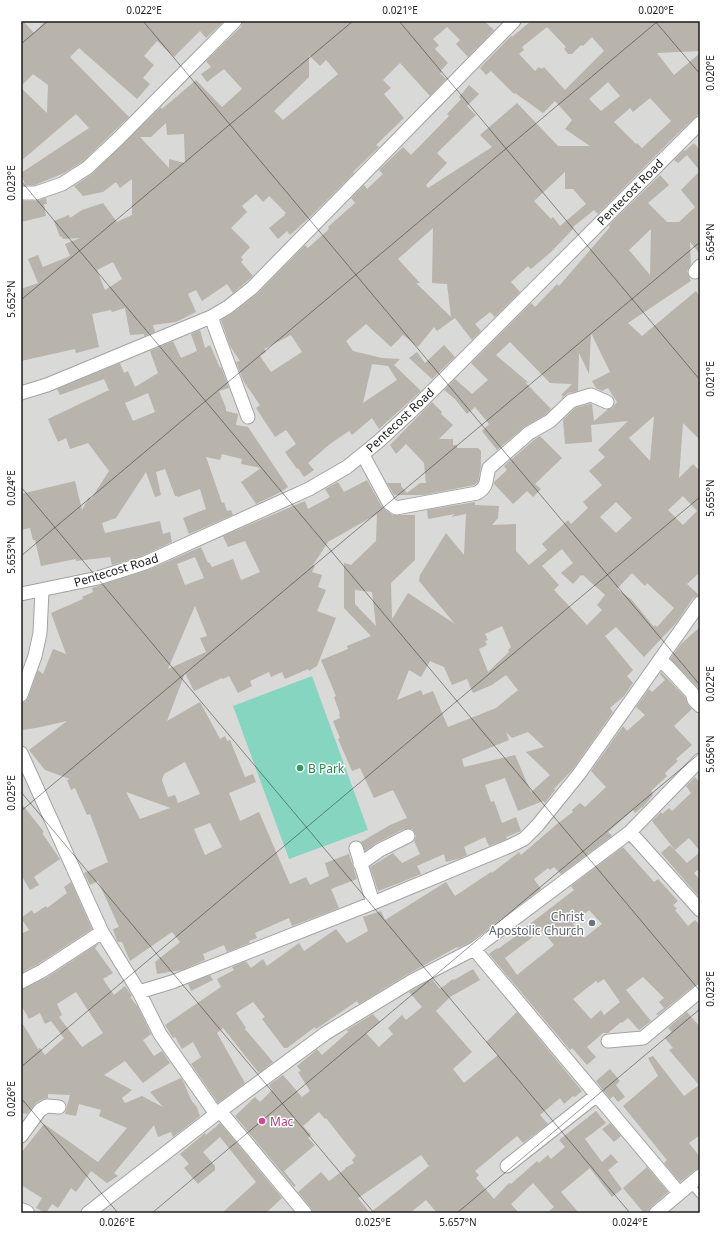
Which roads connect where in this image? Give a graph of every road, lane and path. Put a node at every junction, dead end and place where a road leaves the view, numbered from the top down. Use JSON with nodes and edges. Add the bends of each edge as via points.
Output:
{"nodes":[{"id":1,"x":234,"y":21,"type":"edge"},
{"id":2,"x":514,"y":21,"type":"edge"},
{"id":3,"x":700,"y":123,"type":"edge"},
{"id":4,"x":21,"y":193,"type":"edge"},
{"id":5,"x":211,"y":317,"type":"junction"},
{"id":6,"x":21,"y":393,"type":"edge"},
{"id":7,"x":607,"y":402,"type":"dead end"},
{"id":8,"x":248,"y":417,"type":"dead end"},
{"id":9,"x":363,"y":455,"type":"junction"},
{"id":10,"x":42,"y":591,"type":"junction"},
{"id":11,"x":21,"y":594,"type":"edge"},
{"id":12,"x":700,"y":603,"type":"edge"},
{"id":13,"x":660,"y":660,"type":"junction"},
{"id":14,"x":21,"y":695,"type":"edge"},
{"id":15,"x":700,"y":706,"type":"edge"},
{"id":16,"x":21,"y":753,"type":"edge"},
{"id":17,"x":700,"y":760,"type":"edge"},
{"id":18,"x":24,"y":767,"type":"edge"},
{"id":19,"x":630,"y":832,"type":"junction"},
{"id":20,"x":408,"y":836,"type":"dead end"},
{"id":21,"x":356,"y":848,"type":"dead end"},
{"id":22,"x":360,"y":864,"type":"junction"},
{"id":23,"x":373,"y":903,"type":"junction"},
{"id":24,"x":700,"y":910,"type":"edge"},
{"id":25,"x":102,"y":932,"type":"junction"},
{"id":26,"x":474,"y":949,"type":"junction"},
{"id":27,"x":21,"y":982,"type":"edge"},
{"id":28,"x":700,"y":991,"type":"edge"},
{"id":29,"x":139,"y":992,"type":"junction"},
{"id":30,"x":608,"y":1041,"type":"dead end"},
{"id":31,"x":597,"y":1095,"type":"junction"},
{"id":32,"x":59,"y":1106,"type":"dead end"},
{"id":33,"x":218,"y":1113,"type":"junction"},
{"id":34,"x":21,"y":1136,"type":"edge"},
{"id":35,"x":506,"y":1166,"type":"dead end"},
{"id":36,"x":700,"y":1176,"type":"edge"},
{"id":37,"x":690,"y":1184,"type":"junction"},
{"id":38,"x":679,"y":1193,"type":"junction"},
{"id":39,"x":700,"y":1195,"type":"edge"},
{"id":40,"x":21,"y":1211,"type":"edge"},
{"id":41,"x":26,"y":1213,"type":"edge"},
{"id":42,"x":88,"y":1213,"type":"edge"},
{"id":43,"x":305,"y":1213,"type":"edge"},
{"id":44,"x":656,"y":1213,"type":"edge"}],
"edges":[{"from":1,"to":4,"type":"street","via":[[118,140],[87,168],[62,184],[36,193]]},
{"from":2,"to":5,"type":"street","via":[[252,288]]},
{"from":3,"to":9,"type":"street","name":"Pentecost Road","via":[[418,405]]},
{"from":5,"to":6,"type":"street","via":[[47,385]]},
{"from":5,"to":8,"type":"street"},
{"from":7,"to":9,"type":"street","via":[[591,395],[571,401],[550,421],[529,433],[490,468],[487,484],[477,494],[396,508],[389,504]]},
{"from":9,"to":10,"type":"street","name":"Pentecost Road","via":[[308,489],[152,560],[98,578]]},
{"from":10,"to":11,"type":"street","name":"Pentecost Road"},
{"from":10,"to":14,"type":"street","via":[[40,633]]},
{"from":12,"to":13,"type":"street"},
{"from":13,"to":15,"type":"street","via":[[692,693]]},
{"from":13,"to":23,"type":"street","via":[[579,774],[524,839]]},
{"from":16,"to":18,"type":"street"},
{"from":17,"to":19,"type":"street"},
{"from":18,"to":25,"type":"street"},
{"from":19,"to":24,"type":"street"},
{"from":19,"to":26,"type":"street"},
{"from":20,"to":22,"type":"street","via":[[380,850]]},
{"from":21,"to":22,"type":"street"},
{"from":22,"to":23,"type":"street"},
{"from":23,"to":29,"type":"street","via":[[172,982]]},
{"from":25,"to":27,"type":"street"},
{"from":25,"to":29,"type":"street"},
{"from":26,"to":31,"type":"street"},
{"from":26,"to":33,"type":"street","via":[[412,980],[326,1033]]},
{"from":28,"to":30,"type":"street","via":[[642,1038]]},
{"from":29,"to":33,"type":"street","via":[[160,1034]]},
{"from":31,"to":35,"type":"street"},
{"from":31,"to":38,"type":"street"},
{"from":32,"to":34,"type":"street","via":[[47,1106],[40,1110]]},
{"from":33,"to":42,"type":"street"},
{"from":33,"to":43,"type":"street"},
{"from":36,"to":37,"type":"street"},
{"from":37,"to":38,"type":"street"},
{"from":37,"to":39,"type":"lane"},
{"from":38,"to":44,"type":"street"},
{"from":40,"to":41,"type":"street"}]}
